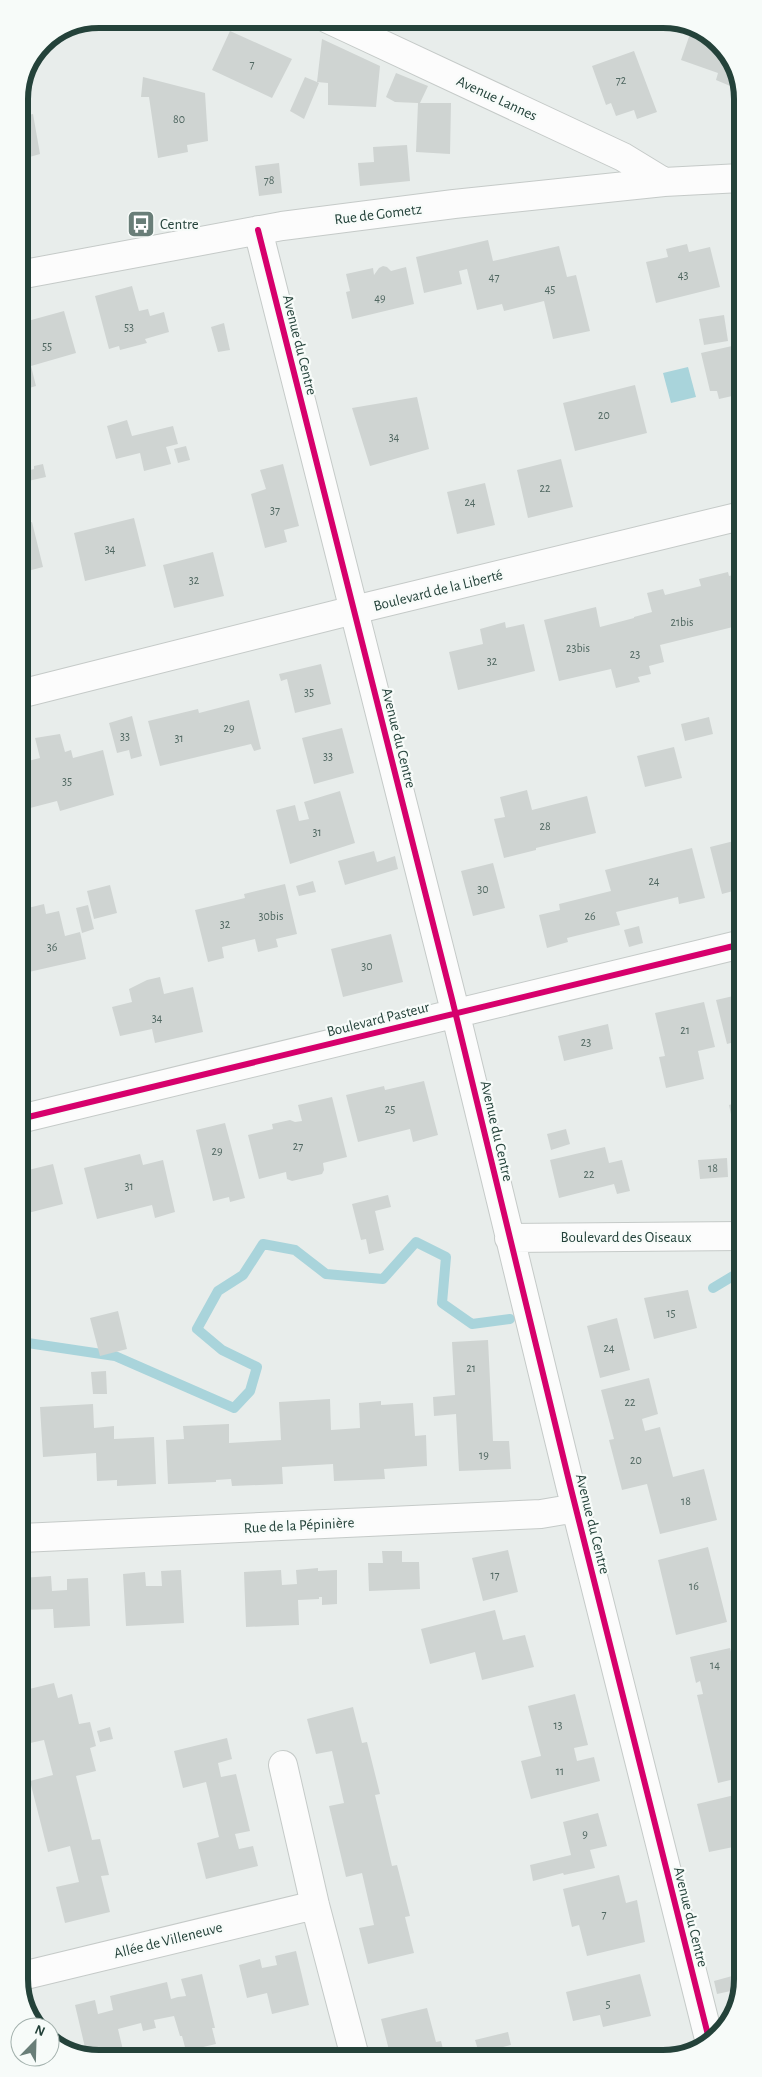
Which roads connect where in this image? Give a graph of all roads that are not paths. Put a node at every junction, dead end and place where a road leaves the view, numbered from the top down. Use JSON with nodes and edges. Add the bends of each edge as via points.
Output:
{"nodes":[{"id":1,"x":347,"y":28,"type":"edge"},
{"id":2,"x":734,"y":178,"type":"edge"},
{"id":3,"x":664,"y":182,"type":"junction"},
{"id":4,"x":258,"y":230,"type":"junction"},
{"id":5,"x":28,"y":273,"type":"edge"},
{"id":6,"x":734,"y":518,"type":"edge"},
{"id":7,"x":354,"y":610,"type":"junction"},
{"id":8,"x":28,"y":692,"type":"edge"},
{"id":9,"x":734,"y":946,"type":"edge"},
{"id":10,"x":456,"y":1013,"type":"junction"},
{"id":11,"x":28,"y":1117,"type":"edge"},
{"id":12,"x":734,"y":1236,"type":"edge"},
{"id":13,"x":509,"y":1238,"type":"junction"},
{"id":14,"x":576,"y":1508,"type":"junction"},
{"id":15,"x":28,"y":1538,"type":"edge"},
{"id":16,"x":283,"y":1765,"type":"dead end"},
{"id":17,"x":315,"y":1905,"type":"junction"},
{"id":18,"x":28,"y":1975,"type":"edge"},
{"id":19,"x":708,"y":2034,"type":"edge"},
{"id":20,"x":353,"y":2049,"type":"edge"}],
"edges":[{"from":1,"to":3,"type":"street","name":"Avenue Lannes","via":[[623,157]]},
{"from":2,"to":3,"type":"street","name":"Rue de Gometz"},
{"from":3,"to":4,"type":"street","name":"Rue de Gometz","via":[[454,204]]},
{"from":4,"to":5,"type":"street","name":"Rue de Gometz"},
{"from":4,"to":7,"type":"street","name":"Avenue du Centre"},
{"from":6,"to":7,"type":"street","name":"Boulevard de la Liberté"},
{"from":7,"to":8,"type":"street","name":"Boulevard de la Liberté"},
{"from":7,"to":10,"type":"street","name":"Avenue du Centre"},
{"from":9,"to":10,"type":"street","name":"Boulevard Pasteur"},
{"from":10,"to":11,"type":"street","name":"Boulevard Pasteur"},
{"from":10,"to":13,"type":"street","name":"Avenue du Centre"},
{"from":12,"to":13,"type":"street","name":"Boulevard des Oiseaux"},
{"from":13,"to":14,"type":"street","name":"Avenue du Centre"},
{"from":14,"to":15,"type":"street","name":"Rue de la Pépinière","via":[[541,1514]]},
{"from":14,"to":19,"type":"street","name":"Avenue du Centre"},
{"from":16,"to":17,"type":"street"},
{"from":17,"to":18,"type":"street","name":"Allée de Villeneuve"},
{"from":17,"to":20,"type":"street"}]}
